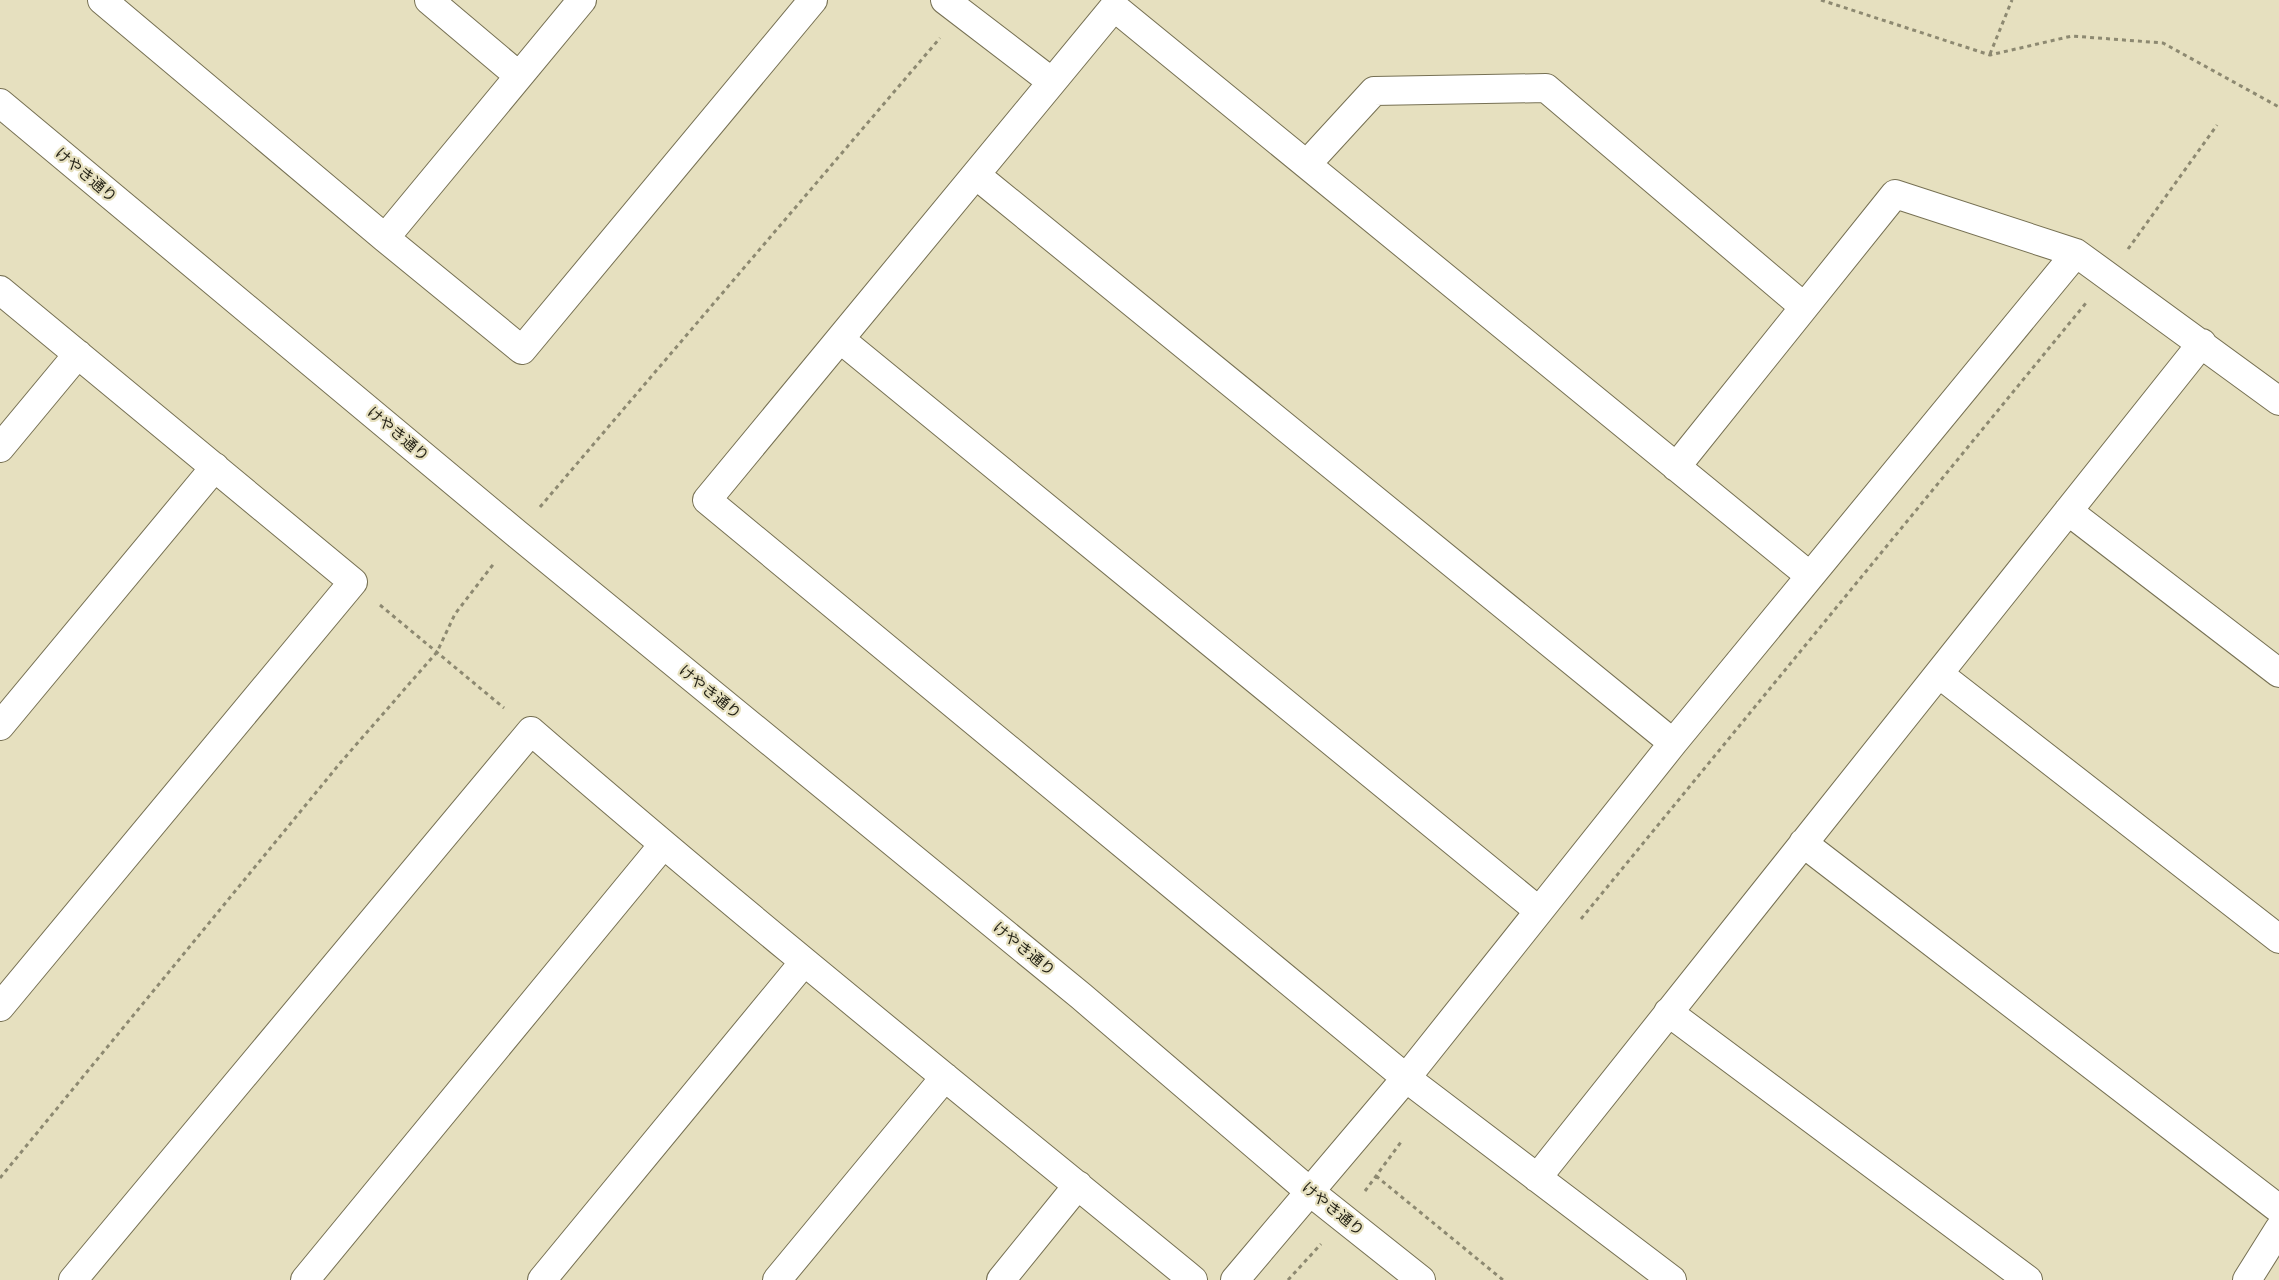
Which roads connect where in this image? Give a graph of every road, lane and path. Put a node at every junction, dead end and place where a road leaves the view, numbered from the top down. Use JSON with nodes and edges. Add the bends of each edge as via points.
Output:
{"nodes":[{"id":1,"x":102,"y":0,"type":"edge"},
{"id":2,"x":429,"y":0,"type":"edge"},
{"id":3,"x":582,"y":0,"type":"edge"},
{"id":4,"x":813,"y":0,"type":"edge"},
{"id":5,"x":1821,"y":0,"type":"edge"},
{"id":6,"x":2012,"y":0,"type":"edge"},
{"id":7,"x":953,"y":6,"type":"edge"},
{"id":8,"x":1990,"y":55,"type":"junction"},
{"id":9,"x":519,"y":76,"type":"junction"},
{"id":10,"x":1052,"y":82,"type":"junction"},
{"id":11,"x":0,"y":103,"type":"edge"},
{"id":12,"x":2279,"y":107,"type":"edge"},
{"id":13,"x":2217,"y":125,"type":"dead end"},
{"id":14,"x":1307,"y":164,"type":"junction"},
{"id":15,"x":976,"y":175,"type":"junction"},
{"id":16,"x":385,"y":238,"type":"junction"},
{"id":17,"x":2076,"y":253,"type":"junction"},
{"id":18,"x":2109,"y":276,"type":"junction"},
{"id":19,"x":0,"y":290,"type":"edge"},
{"id":20,"x":1804,"y":308,"type":"junction"},
{"id":21,"x":840,"y":338,"type":"junction"},
{"id":22,"x":2202,"y":343,"type":"junction"},
{"id":23,"x":78,"y":354,"type":"junction"},
{"id":24,"x":2279,"y":401,"type":"edge"},
{"id":25,"x":0,"y":448,"type":"edge"},
{"id":26,"x":215,"y":467,"type":"junction"},
{"id":27,"x":1676,"y":467,"type":"junction"},
{"id":28,"x":2068,"y":512,"type":"junction"},
{"id":29,"x":517,"y":534,"type":"junction"},
{"id":30,"x":1810,"y":576,"type":"junction"},
{"id":31,"x":353,"y":582,"type":"junction"},
{"id":32,"x":437,"y":652,"type":"junction"},
{"id":33,"x":2279,"y":673,"type":"edge"},
{"id":34,"x":1939,"y":674,"type":"junction"},
{"id":35,"x":0,"y":726,"type":"edge"},
{"id":36,"x":531,"y":731,"type":"junction"},
{"id":37,"x":1673,"y":743,"type":"junction"},
{"id":38,"x":1803,"y":844,"type":"junction"},
{"id":39,"x":663,"y":846,"type":"junction"},
{"id":40,"x":1539,"y":912,"type":"junction"},
{"id":41,"x":1578,"y":922,"type":"dead end"},
{"id":42,"x":2279,"y":939,"type":"edge"},
{"id":43,"x":804,"y":962,"type":"junction"},
{"id":44,"x":0,"y":1007,"type":"edge"},
{"id":45,"x":1668,"y":1012,"type":"junction"},
{"id":46,"x":946,"y":1077,"type":"junction"},
{"id":47,"x":1406,"y":1078,"type":"junction"},
{"id":48,"x":1432,"y":1100,"type":"junction"},
{"id":49,"x":1376,"y":1176,"type":"junction"},
{"id":50,"x":0,"y":1178,"type":"edge"},
{"id":51,"x":1537,"y":1178,"type":"junction"},
{"id":52,"x":1078,"y":1185,"type":"junction"},
{"id":53,"x":1309,"y":1191,"type":"junction"},
{"id":54,"x":2279,"y":1209,"type":"edge"},
{"id":55,"x":1344,"y":1218,"type":"junction"},
{"id":56,"x":2279,"y":1229,"type":"edge"},
{"id":57,"x":73,"y":1280,"type":"edge"},
{"id":58,"x":305,"y":1280,"type":"edge"},
{"id":59,"x":542,"y":1280,"type":"edge"},
{"id":60,"x":777,"y":1280,"type":"edge"},
{"id":61,"x":1001,"y":1280,"type":"edge"},
{"id":62,"x":1192,"y":1280,"type":"edge"},
{"id":63,"x":1235,"y":1280,"type":"edge"},
{"id":64,"x":1288,"y":1280,"type":"edge"},
{"id":65,"x":1421,"y":1280,"type":"edge"},
{"id":66,"x":1503,"y":1280,"type":"edge"},
{"id":67,"x":1672,"y":1280,"type":"edge"},
{"id":68,"x":2028,"y":1280,"type":"edge"},
{"id":69,"x":2247,"y":1280,"type":"edge"}],
"edges":[{"from":1,"to":16,"type":"street"},
{"from":2,"to":9,"type":"street"},
{"from":3,"to":9,"type":"street"},
{"from":4,"to":16,"type":"street","via":[[522,350]]},
{"from":5,"to":8,"type":"path"},
{"from":6,"to":8,"type":"path"},
{"from":7,"to":10,"type":"street"},
{"from":7,"to":29,"type":"path"},
{"from":8,"to":12,"type":"path","via":[[2072,36],[2163,44]]},
{"from":9,"to":16,"type":"street"},
{"from":10,"to":14,"type":"street","via":[[1114,7]]},
{"from":10,"to":15,"type":"street"},
{"from":11,"to":29,"type":"street","name":"けやき通り"},
{"from":13,"to":18,"type":"path"},
{"from":14,"to":20,"type":"street","via":[[1374,91],[1546,88]]},
{"from":14,"to":27,"type":"street"},
{"from":15,"to":21,"type":"street"},
{"from":15,"to":37,"type":"street"},
{"from":17,"to":18,"type":"street"},
{"from":17,"to":20,"type":"street","via":[[1895,194]]},
{"from":17,"to":30,"type":"street"},
{"from":18,"to":22,"type":"street"},
{"from":18,"to":41,"type":"path"},
{"from":19,"to":23,"type":"street"},
{"from":20,"to":27,"type":"street"},
{"from":21,"to":40,"type":"street"},
{"from":21,"to":47,"type":"street","via":[[707,500]]},
{"from":22,"to":24,"type":"street"},
{"from":22,"to":28,"type":"street"},
{"from":23,"to":25,"type":"street"},
{"from":23,"to":26,"type":"street"},
{"from":26,"to":31,"type":"street"},
{"from":26,"to":35,"type":"street"},
{"from":27,"to":30,"type":"street"},
{"from":28,"to":33,"type":"street"},
{"from":28,"to":34,"type":"street"},
{"from":29,"to":32,"type":"path","via":[[455,614]]},
{"from":29,"to":53,"type":"street","name":"けやき通り","via":[[1082,996]]},
{"from":30,"to":37,"type":"street"},
{"from":31,"to":32,"type":"path"},
{"from":31,"to":44,"type":"street"},
{"from":32,"to":36,"type":"path"},
{"from":32,"to":50,"type":"path","via":[[341,762]]},
{"from":34,"to":38,"type":"street"},
{"from":34,"to":42,"type":"street"},
{"from":36,"to":39,"type":"street"},
{"from":36,"to":57,"type":"street"},
{"from":37,"to":40,"type":"street"},
{"from":38,"to":45,"type":"street"},
{"from":38,"to":54,"type":"street"},
{"from":39,"to":43,"type":"street"},
{"from":39,"to":58,"type":"street"},
{"from":40,"to":47,"type":"street"},
{"from":43,"to":46,"type":"street"},
{"from":43,"to":59,"type":"street"},
{"from":45,"to":51,"type":"street"},
{"from":45,"to":68,"type":"street"},
{"from":46,"to":52,"type":"street"},
{"from":46,"to":60,"type":"street"},
{"from":47,"to":48,"type":"street"},
{"from":47,"to":53,"type":"street"},
{"from":48,"to":49,"type":"path"},
{"from":48,"to":51,"type":"street"},
{"from":49,"to":55,"type":"path"},
{"from":49,"to":66,"type":"path"},
{"from":51,"to":67,"type":"street"},
{"from":52,"to":61,"type":"street"},
{"from":52,"to":62,"type":"street"},
{"from":53,"to":55,"type":"street","name":"けやき通り"},
{"from":53,"to":63,"type":"street"},
{"from":55,"to":64,"type":"path"},
{"from":55,"to":65,"type":"street","name":"けやき通り"},
{"from":56,"to":69,"type":"street"}]}
